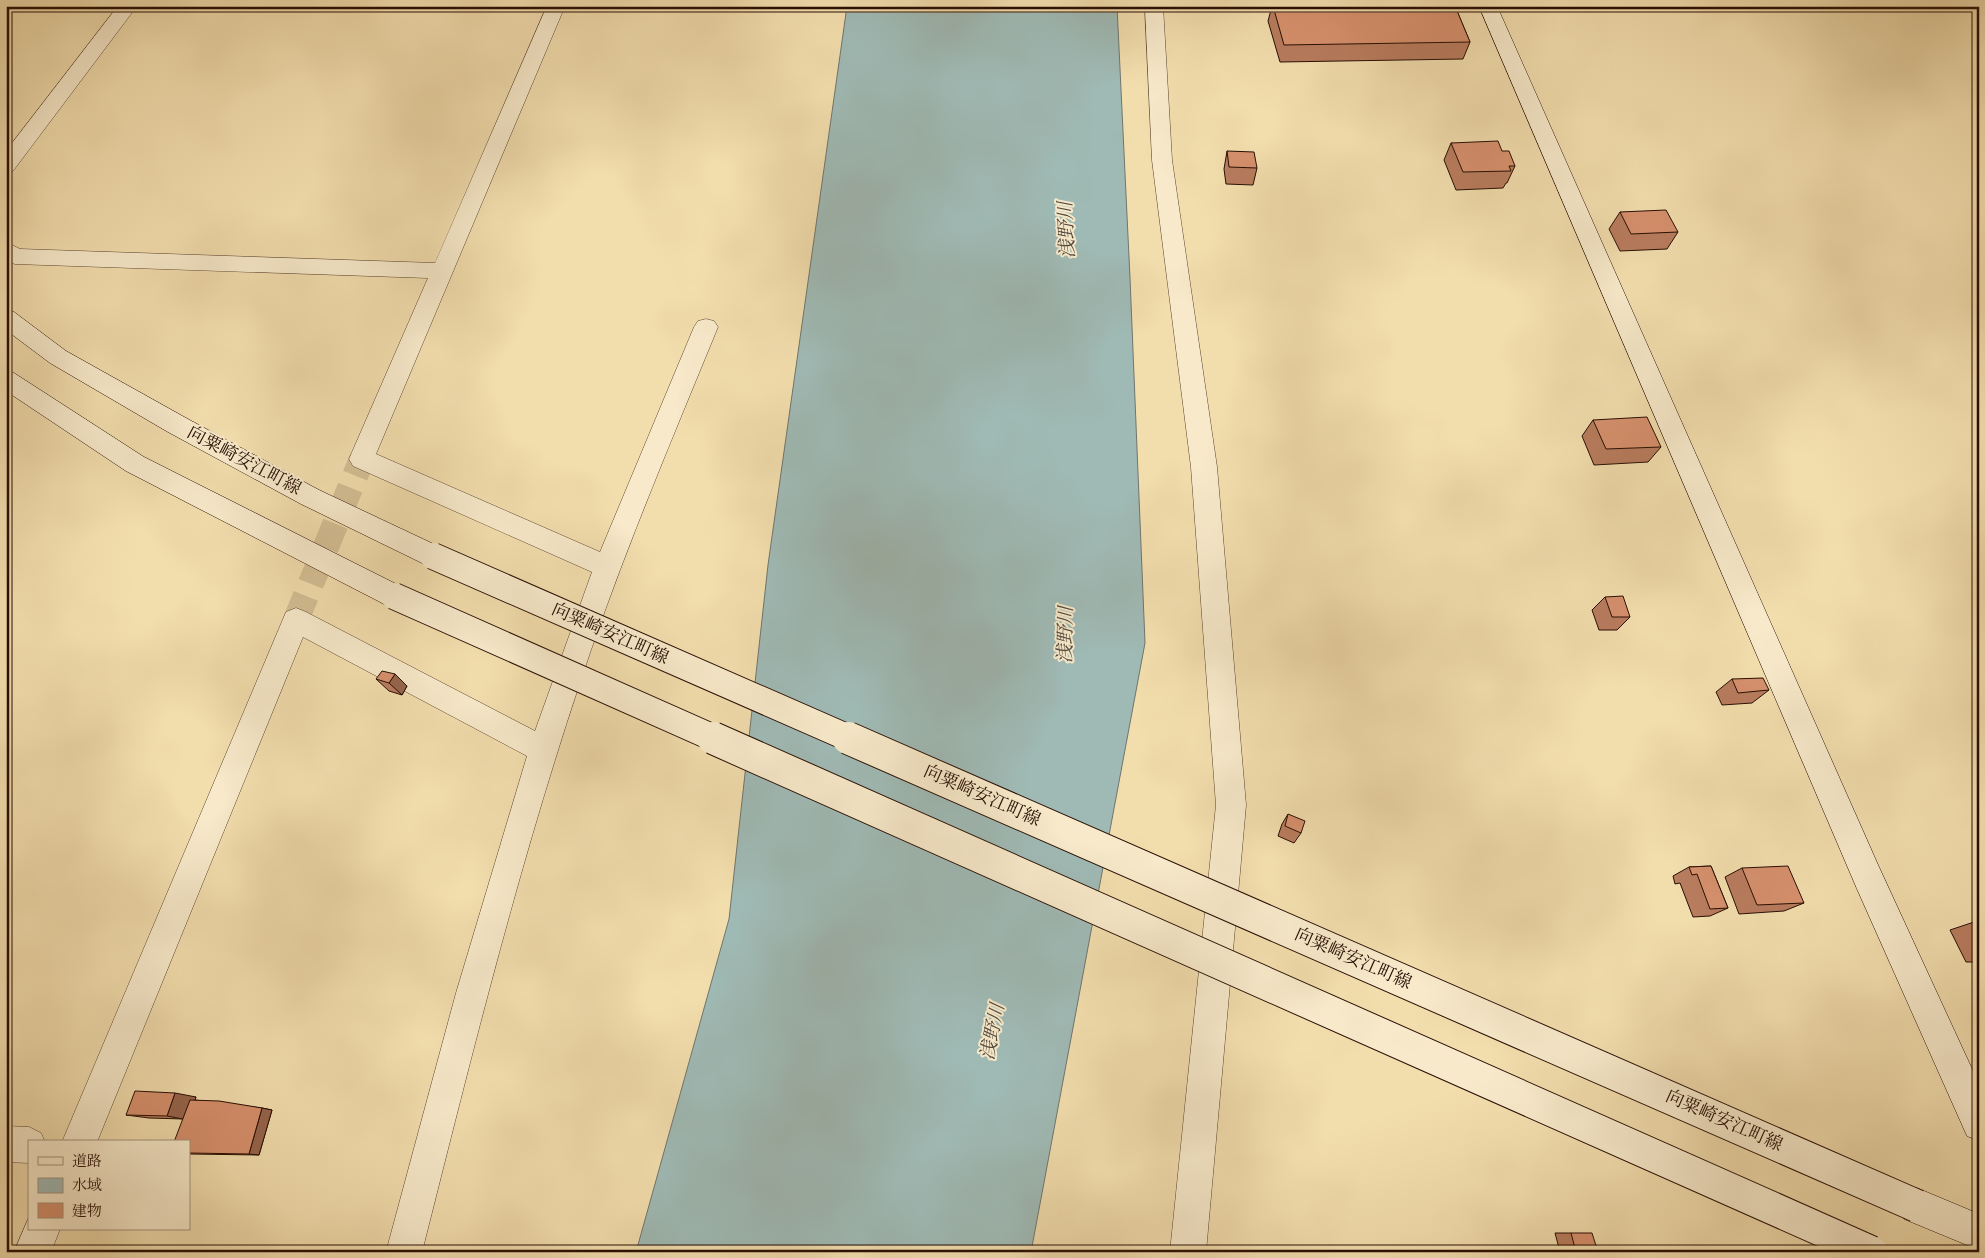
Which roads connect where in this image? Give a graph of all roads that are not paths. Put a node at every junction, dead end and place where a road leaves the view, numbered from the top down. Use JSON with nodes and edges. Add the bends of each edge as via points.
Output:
{"nodes":[{"id":1,"x":128,"y":6,"type":"edge"},
{"id":2,"x":556,"y":6,"type":"edge"},
{"id":3,"x":1154,"y":6,"type":"edge"},
{"id":4,"x":1488,"y":6,"type":"edge"},
{"id":5,"x":6,"y":166,"type":"edge"},
{"id":6,"x":6,"y":250,"type":"edge"},
{"id":7,"x":443,"y":271,"type":"junction"},
{"id":8,"x":6,"y":318,"type":"edge"},
{"id":9,"x":706,"y":327,"type":"dead end"},
{"id":10,"x":6,"y":379,"type":"edge"},
{"id":11,"x":607,"y":567,"type":"junction"},
{"id":12,"x":544,"y":750,"type":"junction"},
{"id":13,"x":1979,"y":1124,"type":"edge"},
{"id":14,"x":80,"y":1140,"type":"edge"},
{"id":15,"x":6,"y":1144,"type":"edge"},
{"id":16,"x":28,"y":1144,"type":"edge"},
{"id":17,"x":42,"y":1230,"type":"edge"},
{"id":18,"x":1979,"y":1232,"type":"edge"},
{"id":19,"x":32,"y":1252,"type":"edge"},
{"id":20,"x":404,"y":1252,"type":"edge"},
{"id":21,"x":1188,"y":1252,"type":"edge"},
{"id":22,"x":1871,"y":1252,"type":"edge"}],
"edges":[{"from":1,"to":5,"type":"street"},
{"from":2,"to":7,"type":"street"},
{"from":3,"to":21,"type":"street","via":[[1162,160],[1204,467],[1231,805]]},
{"from":4,"to":13,"type":"street"},
{"from":6,"to":7,"type":"street","via":[[15,256]]},
{"from":7,"to":11,"type":"street","via":[[362,459]]},
{"from":8,"to":18,"type":"street","name":"向粟崎安江町線","bridge":true,"via":[[58,357],[176,425],[310,497],[433,556]]},
{"from":9,"to":11,"type":"street"},
{"from":10,"to":22,"type":"street","bridge":true,"via":[[135,464],[394,596]]},
{"from":11,"to":12,"type":"street"},
{"from":12,"to":14,"type":"street","via":[[296,620]]},
{"from":12,"to":20,"type":"street","via":[[473,985]]},
{"from":15,"to":16,"type":"street"},
{"from":17,"to":19,"type":"street"}]}
